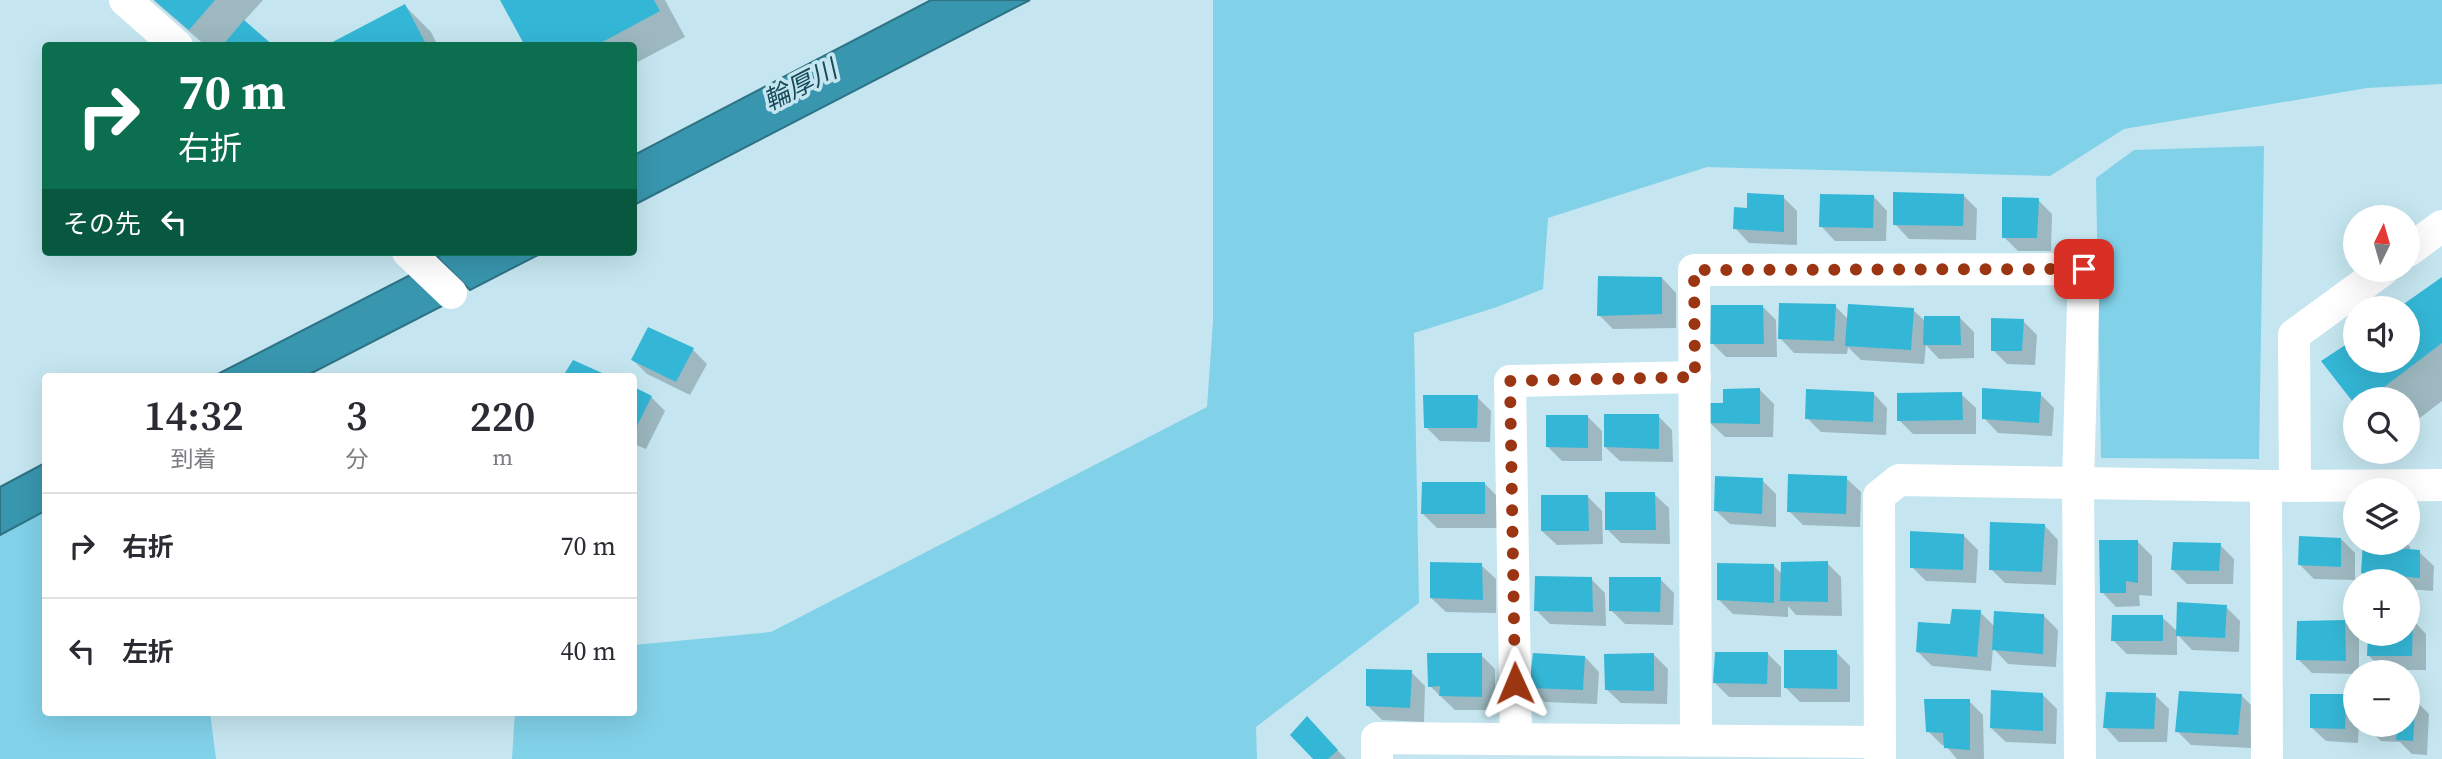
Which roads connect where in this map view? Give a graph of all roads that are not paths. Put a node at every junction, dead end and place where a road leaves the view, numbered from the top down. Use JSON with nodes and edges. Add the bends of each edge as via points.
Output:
{"nodes":[{"id":1,"x":125,"y":0,"type":"edge"},
{"id":2,"x":172,"y":42,"type":"edge"},
{"id":3,"x":2442,"y":226,"type":"edge"},
{"id":4,"x":2420,"y":242,"type":"edge"},
{"id":5,"x":412,"y":256,"type":"edge"},
{"id":6,"x":2367,"y":282,"type":"edge"},
{"id":7,"x":451,"y":293,"type":"dead end"},
{"id":8,"x":1695,"y":377,"type":"junction"},
{"id":9,"x":2078,"y":483,"type":"junction"},
{"id":10,"x":2442,"y":485,"type":"edge"},
{"id":11,"x":2281,"y":486,"type":"junction"},
{"id":12,"x":1516,"y":737,"type":"junction"},
{"id":13,"x":1696,"y":739,"type":"junction"},
{"id":14,"x":1880,"y":751,"type":"edge"},
{"id":15,"x":1377,"y":759,"type":"edge"},
{"id":16,"x":2080,"y":759,"type":"edge"},
{"id":17,"x":2267,"y":759,"type":"edge"}],
"edges":[{"from":1,"to":2,"type":"street"},
{"from":3,"to":4,"type":"street"},
{"from":5,"to":7,"type":"street"},
{"from":6,"to":11,"type":"street","via":[[2294,335]]},
{"from":8,"to":9,"type":"street","via":[[1694,270],[2084,269]]},
{"from":8,"to":12,"type":"street","via":[[1510,381]]},
{"from":8,"to":13,"type":"street"},
{"from":9,"to":11,"type":"street"},
{"from":9,"to":14,"type":"street","via":[[1899,480],[1879,496]]},
{"from":9,"to":16,"type":"street"},
{"from":10,"to":11,"type":"street"},
{"from":11,"to":17,"type":"street"},
{"from":12,"to":13,"type":"street"},
{"from":12,"to":15,"type":"street","via":[[1377,738]]},
{"from":13,"to":14,"type":"street"}]}
